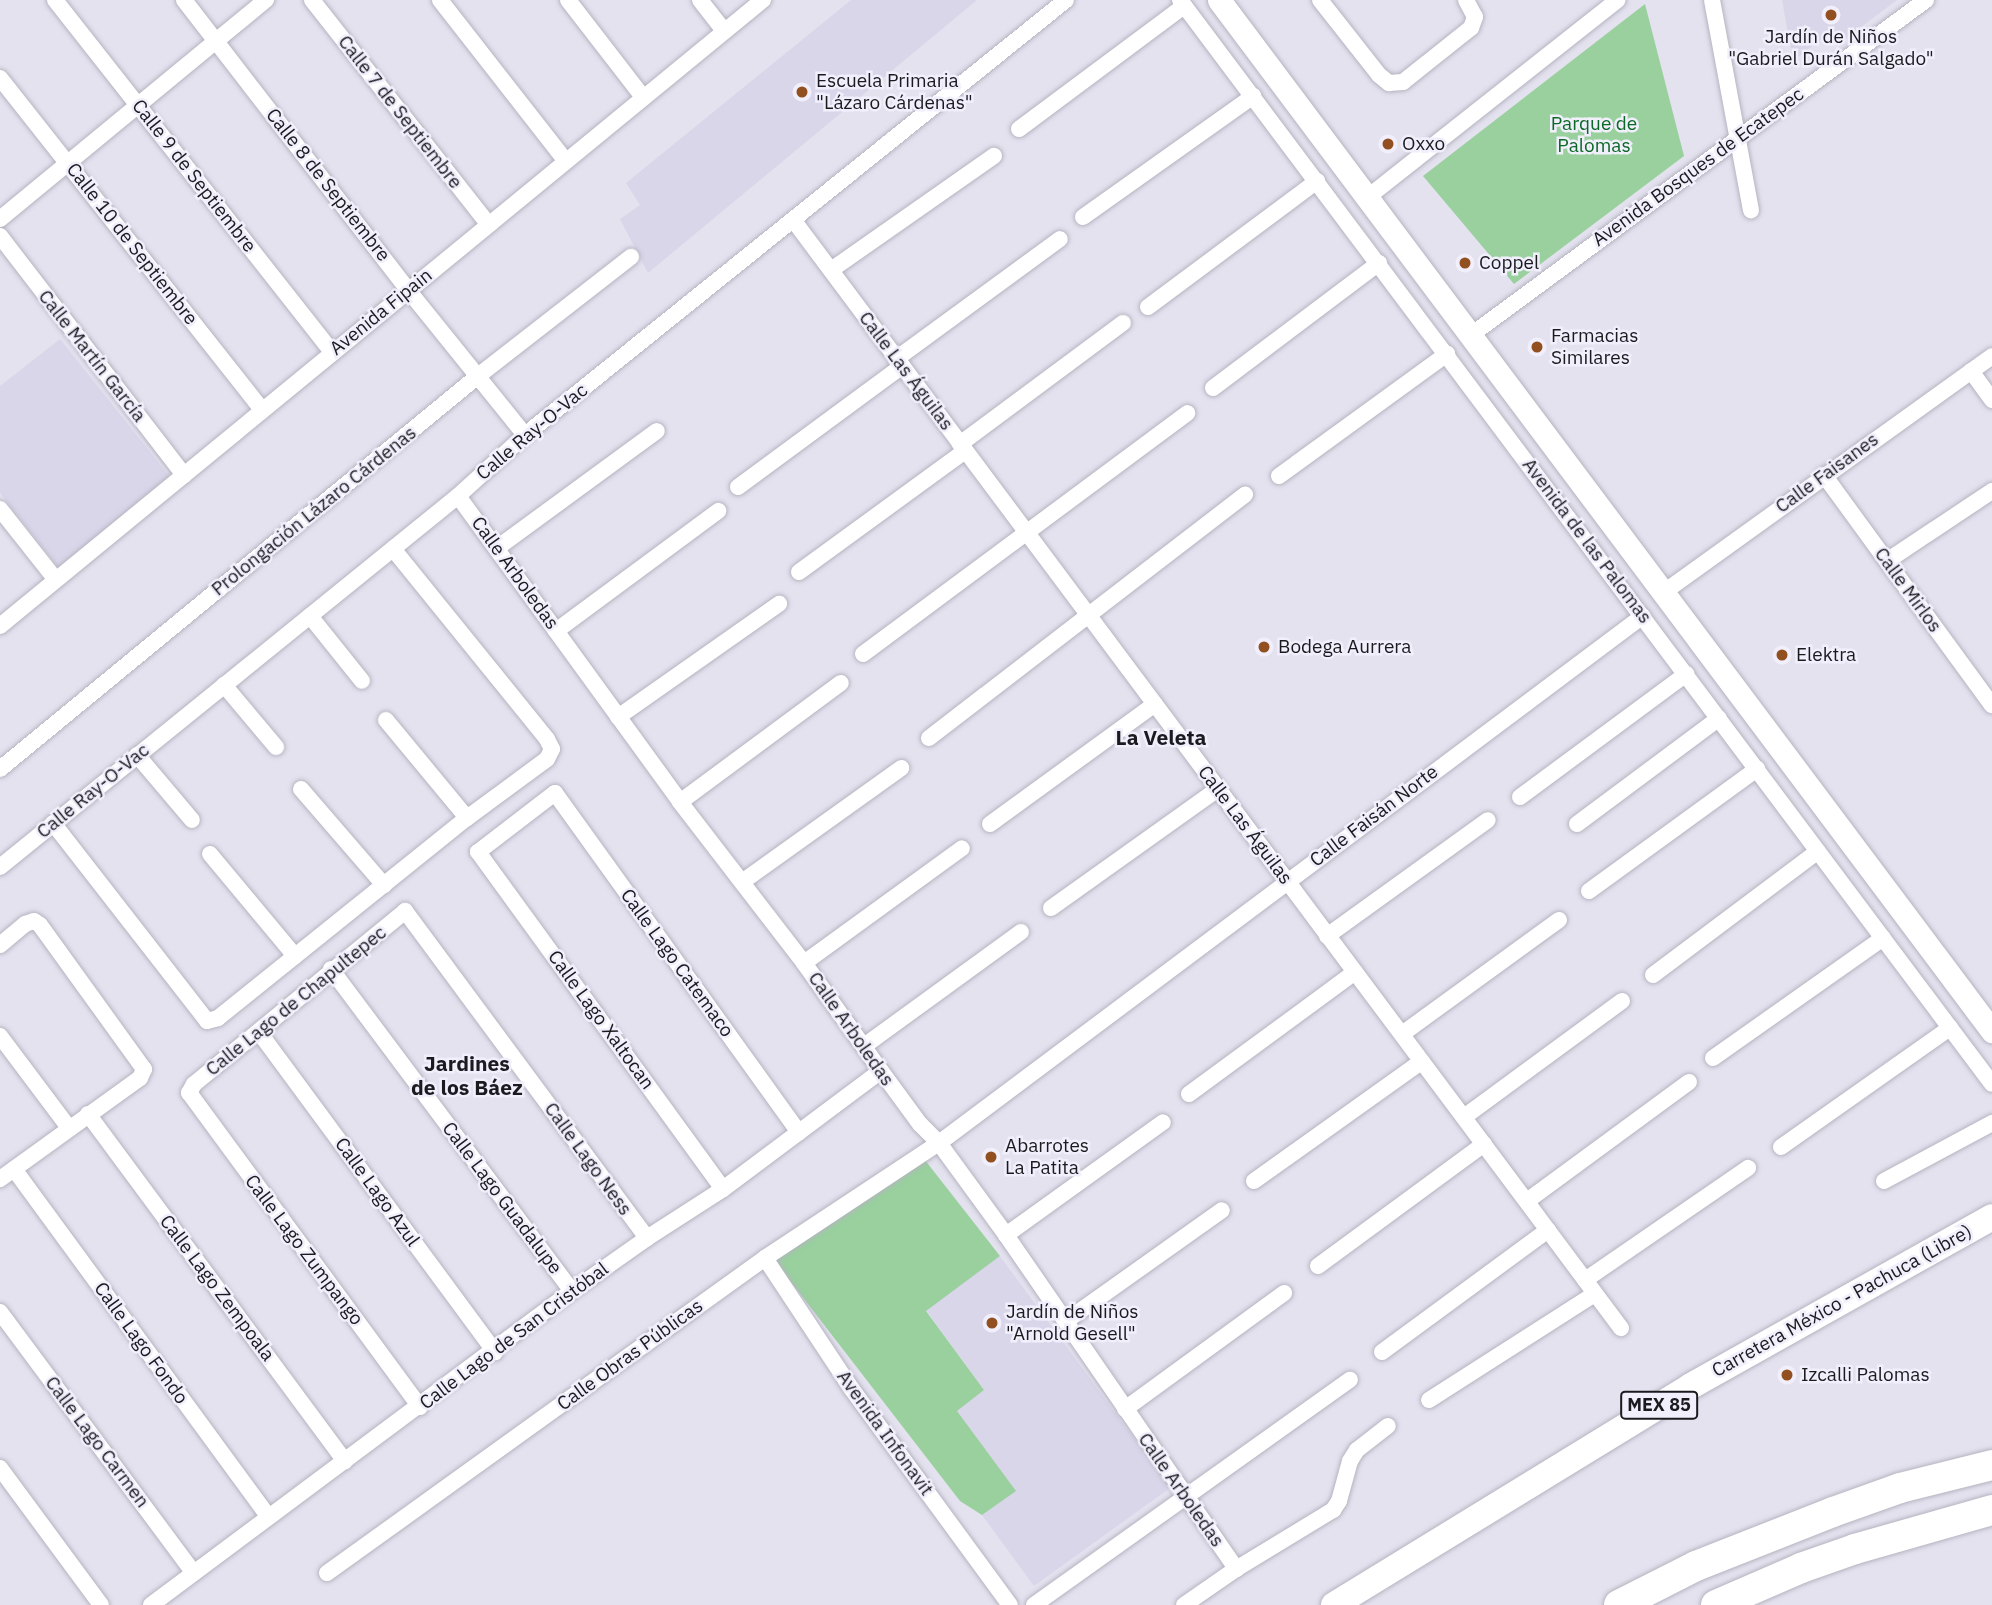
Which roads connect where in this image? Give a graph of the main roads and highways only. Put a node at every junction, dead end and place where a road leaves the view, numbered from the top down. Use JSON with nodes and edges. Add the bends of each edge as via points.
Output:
{"nodes":[{"id":1,"x":1219,"y":0,"type":"edge"},
{"id":2,"x":1992,"y":1031,"type":"edge"},
{"id":3,"x":1992,"y":1217,"type":"edge"},
{"id":4,"x":1992,"y":1465,"type":"edge"},
{"id":5,"x":1992,"y":1510,"type":"edge"},
{"id":6,"x":1334,"y":1605,"type":"edge"},
{"id":7,"x":1619,"y":1605,"type":"edge"},
{"id":8,"x":1716,"y":1605,"type":"edge"}],
"edges":[{"from":1,"to":2,"type":"main road","name":"Avenida de las Palomas"},
{"from":3,"to":6,"type":"main road","name":"Carretera México - Pachuca (Libre)","number":"MEX 85","via":[[1691,1386]]},
{"from":4,"to":7,"type":"highway","via":[[1900,1488],[1833,1512],[1696,1566]]},
{"from":5,"to":8,"type":"highway","via":[[1801,1567]]}]}
